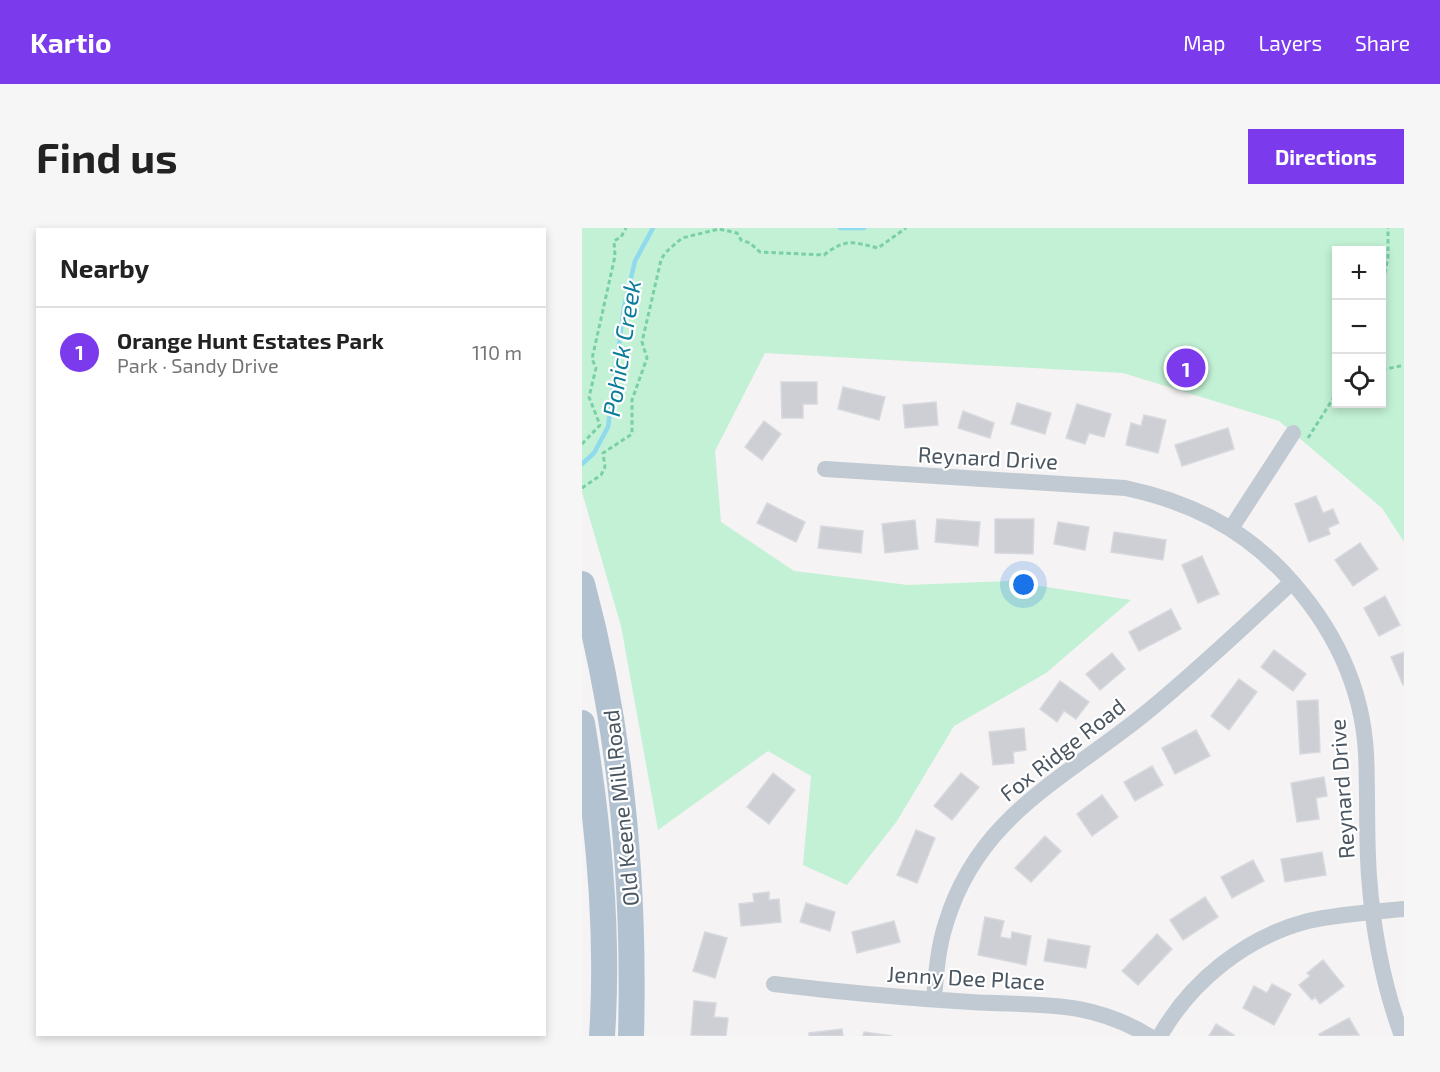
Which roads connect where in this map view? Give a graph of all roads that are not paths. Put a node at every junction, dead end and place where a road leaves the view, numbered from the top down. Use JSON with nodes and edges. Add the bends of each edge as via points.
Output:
{"nodes":[{"id":1,"x":1299,"y":438,"type":"road end"},
{"id":2,"x":825,"y":469,"type":"dead end"},
{"id":3,"x":1232,"y":528,"type":"junction"},
{"id":4,"x":1292,"y":582,"type":"junction"},
{"id":5,"x":582,"y":584,"type":"edge"},
{"id":6,"x":582,"y":723,"type":"edge"},
{"id":7,"x":1404,"y":909,"type":"edge"},
{"id":8,"x":1373,"y":912,"type":"junction"},
{"id":9,"x":774,"y":984,"type":"dead end"},
{"id":10,"x":934,"y":999,"type":"junction"},
{"id":11,"x":602,"y":1036,"type":"edge"},
{"id":12,"x":631,"y":1036,"type":"edge"},
{"id":13,"x":1149,"y":1036,"type":"edge"},
{"id":14,"x":1160,"y":1036,"type":"edge"},
{"id":15,"x":1402,"y":1036,"type":"edge"}],
"edges":[{"from":1,"to":3,"type":"street"},
{"from":2,"to":3,"type":"street","name":"Reynard Drive","via":[[1125,488],[1172,500]]},
{"from":3,"to":4,"type":"street","name":"Reynard Drive"},
{"from":4,"to":8,"type":"street","name":"Reynard Drive","via":[[1328,628],[1357,699],[1366,752]]},
{"from":4,"to":10,"type":"street","name":"Fox Ridge Road","via":[[1155,705],[1023,805],[987,841],[966,873],[946,922]]},
{"from":5,"to":12,"type":"main road","name":"Old Keene Mill Road","via":[[608,698],[629,848]]},
{"from":6,"to":11,"type":"main road","name":"Old Keene Mill Road","via":[[603,885]]},
{"from":7,"to":8,"type":"street"},
{"from":8,"to":14,"type":"street","via":[[1308,921],[1259,940],[1207,977],[1187,997]]},
{"from":8,"to":15,"type":"street","name":"Reynard Drive","via":[[1385,983]]},
{"from":9,"to":10,"type":"street","name":"Jenny Dee Place"},
{"from":10,"to":13,"type":"street","name":"Jenny Dee Place","via":[[1065,1005],[1119,1020]]}]}
